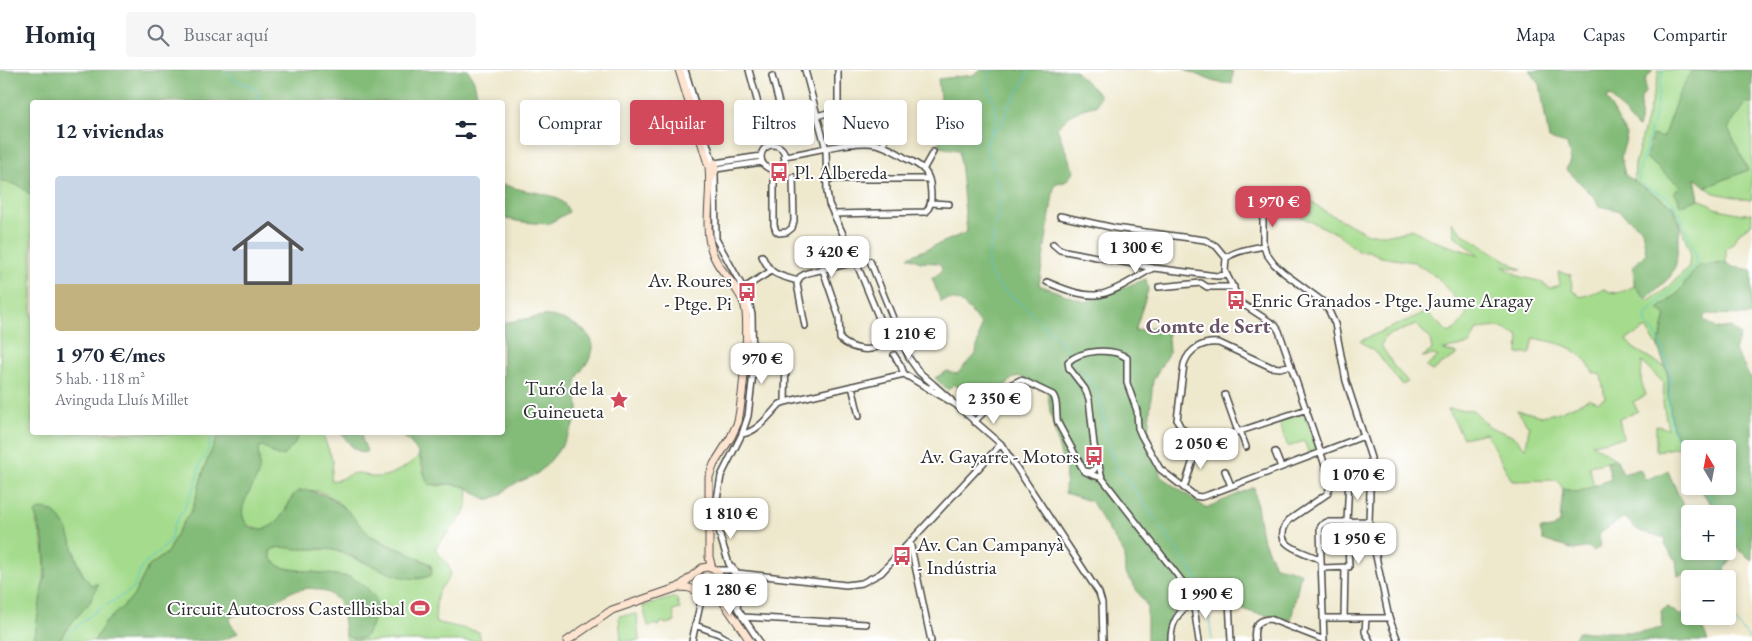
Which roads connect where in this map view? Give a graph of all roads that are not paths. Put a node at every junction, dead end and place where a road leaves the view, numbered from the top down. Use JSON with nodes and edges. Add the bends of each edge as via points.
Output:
{"nodes":[{"id":1,"x":679,"y":70,"type":"edge"},
{"id":2,"x":685,"y":70,"type":"edge"},
{"id":3,"x":749,"y":70,"type":"edge"},
{"id":4,"x":805,"y":70,"type":"edge"},
{"id":5,"x":838,"y":70,"type":"edge"},
{"id":6,"x":772,"y":76,"type":"dead end"},
{"id":7,"x":757,"y":100,"type":"edge"},
{"id":8,"x":817,"y":114,"type":"junction"},
{"id":9,"x":769,"y":145,"type":"joint"},
{"id":10,"x":848,"y":145,"type":"edge"},
{"id":11,"x":879,"y":145,"type":"edge"},
{"id":12,"x":883,"y":146,"type":"joint"},
{"id":13,"x":826,"y":149,"type":"junction"},
{"id":14,"x":933,"y":152,"type":"dead end"},
{"id":15,"x":784,"y":156,"type":"junction"},
{"id":16,"x":761,"y":159,"type":"junction"},
{"id":17,"x":713,"y":166,"type":"junction"},
{"id":18,"x":924,"y":168,"type":"junction"},
{"id":19,"x":774,"y":169,"type":"junction"},
{"id":20,"x":793,"y":178,"type":"dead end"},
{"id":21,"x":827,"y":179,"type":"junction"},
{"id":22,"x":929,"y":179,"type":"junction"},
{"id":23,"x":931,"y":203,"type":"junction"},
{"id":24,"x":949,"y":204,"type":"dead end"},
{"id":25,"x":1266,"y":209,"type":"dead end"},
{"id":26,"x":834,"y":214,"type":"junction"},
{"id":27,"x":1060,"y":216,"type":"dead end"},
{"id":28,"x":1053,"y":244,"type":"dead end"},
{"id":29,"x":1263,"y":246,"type":"junction"},
{"id":30,"x":762,"y":256,"type":"dead end"},
{"id":31,"x":1226,"y":258,"type":"junction"},
{"id":32,"x":870,"y":261,"type":"dead end"},
{"id":33,"x":856,"y":262,"type":"junction"},
{"id":34,"x":1154,"y":268,"type":"junction"},
{"id":35,"x":823,"y":270,"type":"junction"},
{"id":36,"x":771,"y":271,"type":"junction"},
{"id":37,"x":1227,"y":275,"type":"junction"},
{"id":38,"x":798,"y":280,"type":"junction"},
{"id":39,"x":1047,"y":282,"type":"dead end"},
{"id":40,"x":1234,"y":287,"type":"junction"},
{"id":41,"x":1160,"y":288,"type":"dead end"},
{"id":42,"x":741,"y":291,"type":"junction"},
{"id":43,"x":805,"y":326,"type":"dead end"},
{"id":44,"x":786,"y":355,"type":"dead end"},
{"id":45,"x":894,"y":355,"type":"dead end"},
{"id":46,"x":1291,"y":365,"type":"junction"},
{"id":47,"x":904,"y":374,"type":"junction"},
{"id":48,"x":933,"y":384,"type":"junction"},
{"id":49,"x":852,"y":386,"type":"junction"},
{"id":50,"x":930,"y":390,"type":"junction"},
{"id":51,"x":1225,"y":395,"type":"dead end"},
{"id":52,"x":785,"y":402,"type":"junction"},
{"id":53,"x":955,"y":404,"type":"junction"},
{"id":54,"x":1307,"y":410,"type":"junction"},
{"id":55,"x":858,"y":416,"type":"dead end"},
{"id":56,"x":974,"y":422,"type":"junction"},
{"id":57,"x":1239,"y":432,"type":"junction"},
{"id":58,"x":742,"y":434,"type":"junction"},
{"id":59,"x":1364,"y":436,"type":"junction"},
{"id":60,"x":1001,"y":444,"type":"junction"},
{"id":61,"x":1198,"y":445,"type":"junction"},
{"id":62,"x":1246,"y":447,"type":"dead end"},
{"id":63,"x":1275,"y":452,"type":"dead end"},
{"id":64,"x":1321,"y":452,"type":"junction"},
{"id":65,"x":1098,"y":460,"type":"junction"},
{"id":66,"x":1281,"y":467,"type":"junction"},
{"id":67,"x":1225,"y":470,"type":"dead end"},
{"id":68,"x":1084,"y":471,"type":"junction"},
{"id":69,"x":1102,"y":478,"type":"junction"},
{"id":70,"x":1349,"y":479,"type":"dead end"},
{"id":71,"x":1231,"y":486,"type":"junction"},
{"id":72,"x":1184,"y":488,"type":"junction"},
{"id":73,"x":1369,"y":521,"type":"junction"},
{"id":74,"x":1347,"y":522,"type":"junction"},
{"id":75,"x":910,"y":542,"type":"junction"},
{"id":76,"x":709,"y":557,"type":"junction"},
{"id":77,"x":1321,"y":560,"type":"junction"},
{"id":78,"x":702,"y":568,"type":"junction"},
{"id":79,"x":1322,"y":568,"type":"junction"},
{"id":80,"x":1344,"y":568,"type":"junction"},
{"id":81,"x":714,"y":569,"type":"junction"},
{"id":82,"x":737,"y":573,"type":"junction"},
{"id":83,"x":693,"y":577,"type":"junction"},
{"id":84,"x":679,"y":587,"type":"junction"},
{"id":85,"x":721,"y":587,"type":"junction"},
{"id":86,"x":694,"y":590,"type":"junction"},
{"id":87,"x":702,"y":596,"type":"junction"},
{"id":88,"x":711,"y":596,"type":"junction"},
{"id":89,"x":1193,"y":602,"type":"junction"},
{"id":90,"x":724,"y":603,"type":"junction"},
{"id":91,"x":742,"y":617,"type":"junction"},
{"id":92,"x":1324,"y":618,"type":"junction"},
{"id":93,"x":1344,"y":618,"type":"junction"},
{"id":94,"x":1366,"y":618,"type":"junction"},
{"id":95,"x":1389,"y":618,"type":"junction"},
{"id":96,"x":866,"y":624,"type":"dead end"},
{"id":97,"x":695,"y":625,"type":"junction"},
{"id":98,"x":1324,"y":640,"type":"edge"},
{"id":99,"x":567,"y":641,"type":"edge"},
{"id":100,"x":692,"y":641,"type":"edge"},
{"id":101,"x":730,"y":641,"type":"edge"},
{"id":102,"x":750,"y":641,"type":"edge"},
{"id":103,"x":759,"y":641,"type":"edge"},
{"id":104,"x":931,"y":641,"type":"edge"},
{"id":105,"x":1103,"y":641,"type":"edge"},
{"id":106,"x":1171,"y":641,"type":"edge"},
{"id":107,"x":1199,"y":641,"type":"edge"},
{"id":108,"x":1231,"y":641,"type":"edge"},
{"id":109,"x":1256,"y":641,"type":"edge"},
{"id":110,"x":1370,"y":641,"type":"edge"},
{"id":111,"x":1398,"y":641,"type":"edge"}],
"edges":[{"from":1,"to":17,"type":"street","via":[[706,156]]},
{"from":2,"to":17,"type":"street"},
{"from":3,"to":7,"type":"street"},
{"from":4,"to":8,"type":"street"},
{"from":5,"to":8,"type":"street","via":[[838,107],[834,111]]},
{"from":6,"to":8,"type":"street","via":[[782,115],[787,118]]},
{"from":8,"to":13,"type":"street"},
{"from":9,"to":15,"type":"street","via":[[779,147]]},
{"from":9,"to":16,"type":"street","via":[[763,149]]},
{"from":10,"to":13,"type":"street"},
{"from":11,"to":12,"type":"street"},
{"from":12,"to":18,"type":"street"},
{"from":13,"to":15,"type":"street"},
{"from":13,"to":21,"type":"street"},
{"from":14,"to":18,"type":"street"},
{"from":15,"to":19,"type":"street","via":[[783,163]]},
{"from":16,"to":17,"type":"street"},
{"from":16,"to":19,"type":"street","via":[[766,167]]},
{"from":17,"to":42,"type":"street","via":[[716,237]]},
{"from":17,"to":42,"type":"street","via":[[710,246],[714,258]]},
{"from":18,"to":22,"type":"street"},
{"from":19,"to":20,"type":"street","via":[[774,225],[779,233],[787,232],[793,225]]},
{"from":21,"to":22,"type":"street"},
{"from":21,"to":26,"type":"street","via":[[828,198]]},
{"from":22,"to":23,"type":"street"},
{"from":23,"to":24,"type":"street"},
{"from":23,"to":26,"type":"street","via":[[926,212],[921,213]]},
{"from":25,"to":29,"type":"street"},
{"from":26,"to":33,"type":"street"},
{"from":27,"to":31,"type":"street","via":[[1114,228],[1199,239],[1216,246]]},
{"from":28,"to":34,"type":"street","via":[[1060,250]]},
{"from":29,"to":31,"type":"street","via":[[1236,252]]},
{"from":29,"to":59,"type":"street","via":[[1279,269],[1318,297],[1329,311],[1336,328],[1346,381]]},
{"from":30,"to":36,"type":"street"},
{"from":31,"to":37,"type":"street"},
{"from":32,"to":48,"type":"street","via":[[909,358]]},
{"from":33,"to":35,"type":"street"},
{"from":33,"to":35,"type":"street","via":[[885,334],[882,344],[872,350],[854,347],[840,339],[839,317]]},
{"from":34,"to":37,"type":"street"},
{"from":34,"to":39,"type":"street","via":[[1096,295],[1067,290]]},
{"from":35,"to":38,"type":"street","via":[[807,273]]},
{"from":36,"to":38,"type":"street"},
{"from":36,"to":42,"type":"street"},
{"from":37,"to":40,"type":"street"},
{"from":38,"to":43,"type":"street"},
{"from":40,"to":41,"type":"street","via":[[1207,287],[1201,283]]},
{"from":40,"to":46,"type":"street","via":[[1242,303],[1275,324]]},
{"from":42,"to":58,"type":"street","via":[[752,310],[753,330],[752,386]]},
{"from":42,"to":76,"type":"street","via":[[747,318],[740,412],[735,430],[709,478]]},
{"from":44,"to":52,"type":"street"},
{"from":45,"to":47,"type":"street"},
{"from":46,"to":54,"type":"street"},
{"from":46,"to":61,"type":"street","via":[[1271,367],[1213,342],[1193,349],[1184,364],[1177,420]]},
{"from":47,"to":49,"type":"street"},
{"from":47,"to":50,"type":"street"},
{"from":48,"to":50,"type":"street"},
{"from":48,"to":53,"type":"street"},
{"from":49,"to":52,"type":"street"},
{"from":49,"to":55,"type":"street"},
{"from":50,"to":53,"type":"street"},
{"from":51,"to":57,"type":"street"},
{"from":52,"to":58,"type":"street","via":[[756,428]]},
{"from":53,"to":56,"type":"street"},
{"from":54,"to":57,"type":"street"},
{"from":54,"to":64,"type":"street"},
{"from":56,"to":60,"type":"street"},
{"from":56,"to":68,"type":"street","via":[[1012,384],[1024,381],[1056,399],[1058,423]]},
{"from":57,"to":61,"type":"street"},
{"from":57,"to":62,"type":"street"},
{"from":58,"to":82,"type":"street","via":[[721,476],[717,506],[720,538],[730,566]]},
{"from":59,"to":64,"type":"street"},
{"from":59,"to":73,"type":"street","via":[[1372,467]]},
{"from":60,"to":75,"type":"street"},
{"from":60,"to":105,"type":"street","via":[[1099,593],[1103,610]]},
{"from":61,"to":72,"type":"street"},
{"from":63,"to":66,"type":"street"},
{"from":64,"to":66,"type":"street"},
{"from":64,"to":77,"type":"street","via":[[1330,487],[1327,494],[1289,520],[1284,526],[1284,539],[1292,549]]},
{"from":65,"to":68,"type":"street","via":[[1094,470]]},
{"from":65,"to":69,"type":"street"},
{"from":65,"to":72,"type":"street","via":[[1089,399],[1068,364],[1085,353],[1121,354],[1127,358],[1127,383],[1141,435],[1160,469]]},
{"from":66,"to":71,"type":"street"},
{"from":67,"to":71,"type":"street"},
{"from":68,"to":69,"type":"street"},
{"from":69,"to":89,"type":"street","via":[[1192,594]]},
{"from":70,"to":74,"type":"street"},
{"from":71,"to":72,"type":"street","via":[[1201,497]]},
{"from":73,"to":74,"type":"street"},
{"from":73,"to":95,"type":"street"},
{"from":74,"to":77,"type":"street","via":[[1322,524]]},
{"from":74,"to":80,"type":"street","via":[[1349,567]]},
{"from":75,"to":82,"type":"street","via":[[881,573],[854,584]]},
{"from":75,"to":104,"type":"street"},
{"from":76,"to":78,"type":"street"},
{"from":76,"to":81,"type":"street"},
{"from":77,"to":79,"type":"street"},
{"from":78,"to":81,"type":"street"},
{"from":78,"to":83,"type":"street"},
{"from":79,"to":80,"type":"street"},
{"from":79,"to":92,"type":"street"},
{"from":80,"to":93,"type":"street"},
{"from":81,"to":82,"type":"street"},
{"from":81,"to":85,"type":"street","via":[[721,576]]},
{"from":82,"to":85,"type":"street"},
{"from":82,"to":91,"type":"street","via":[[741,581],[737,608]]},
{"from":83,"to":84,"type":"street"},
{"from":83,"to":86,"type":"street"},
{"from":84,"to":86,"type":"street"},
{"from":84,"to":99,"type":"street","via":[[618,607]]},
{"from":85,"to":88,"type":"street"},
{"from":85,"to":90,"type":"street"},
{"from":86,"to":87,"type":"street"},
{"from":87,"to":88,"type":"street"},
{"from":87,"to":97,"type":"street"},
{"from":88,"to":90,"type":"street"},
{"from":89,"to":106,"type":"street","via":[[1178,614]]},
{"from":89,"to":107,"type":"street"},
{"from":89,"to":108,"type":"street","via":[[1216,594],[1226,596],[1229,600]]},
{"from":90,"to":102,"type":"street"},
{"from":91,"to":96,"type":"street"},
{"from":91,"to":103,"type":"street"},
{"from":92,"to":93,"type":"street"},
{"from":92,"to":98,"type":"street"},
{"from":93,"to":94,"type":"street"},
{"from":94,"to":95,"type":"street"},
{"from":94,"to":110,"type":"street","via":[[1365,632]]},
{"from":95,"to":111,"type":"street"},
{"from":97,"to":100,"type":"street"},
{"from":97,"to":101,"type":"street"},
{"from":98,"to":109,"type":"street","via":[[1270,619],[1262,619],[1255,629]]}]}
